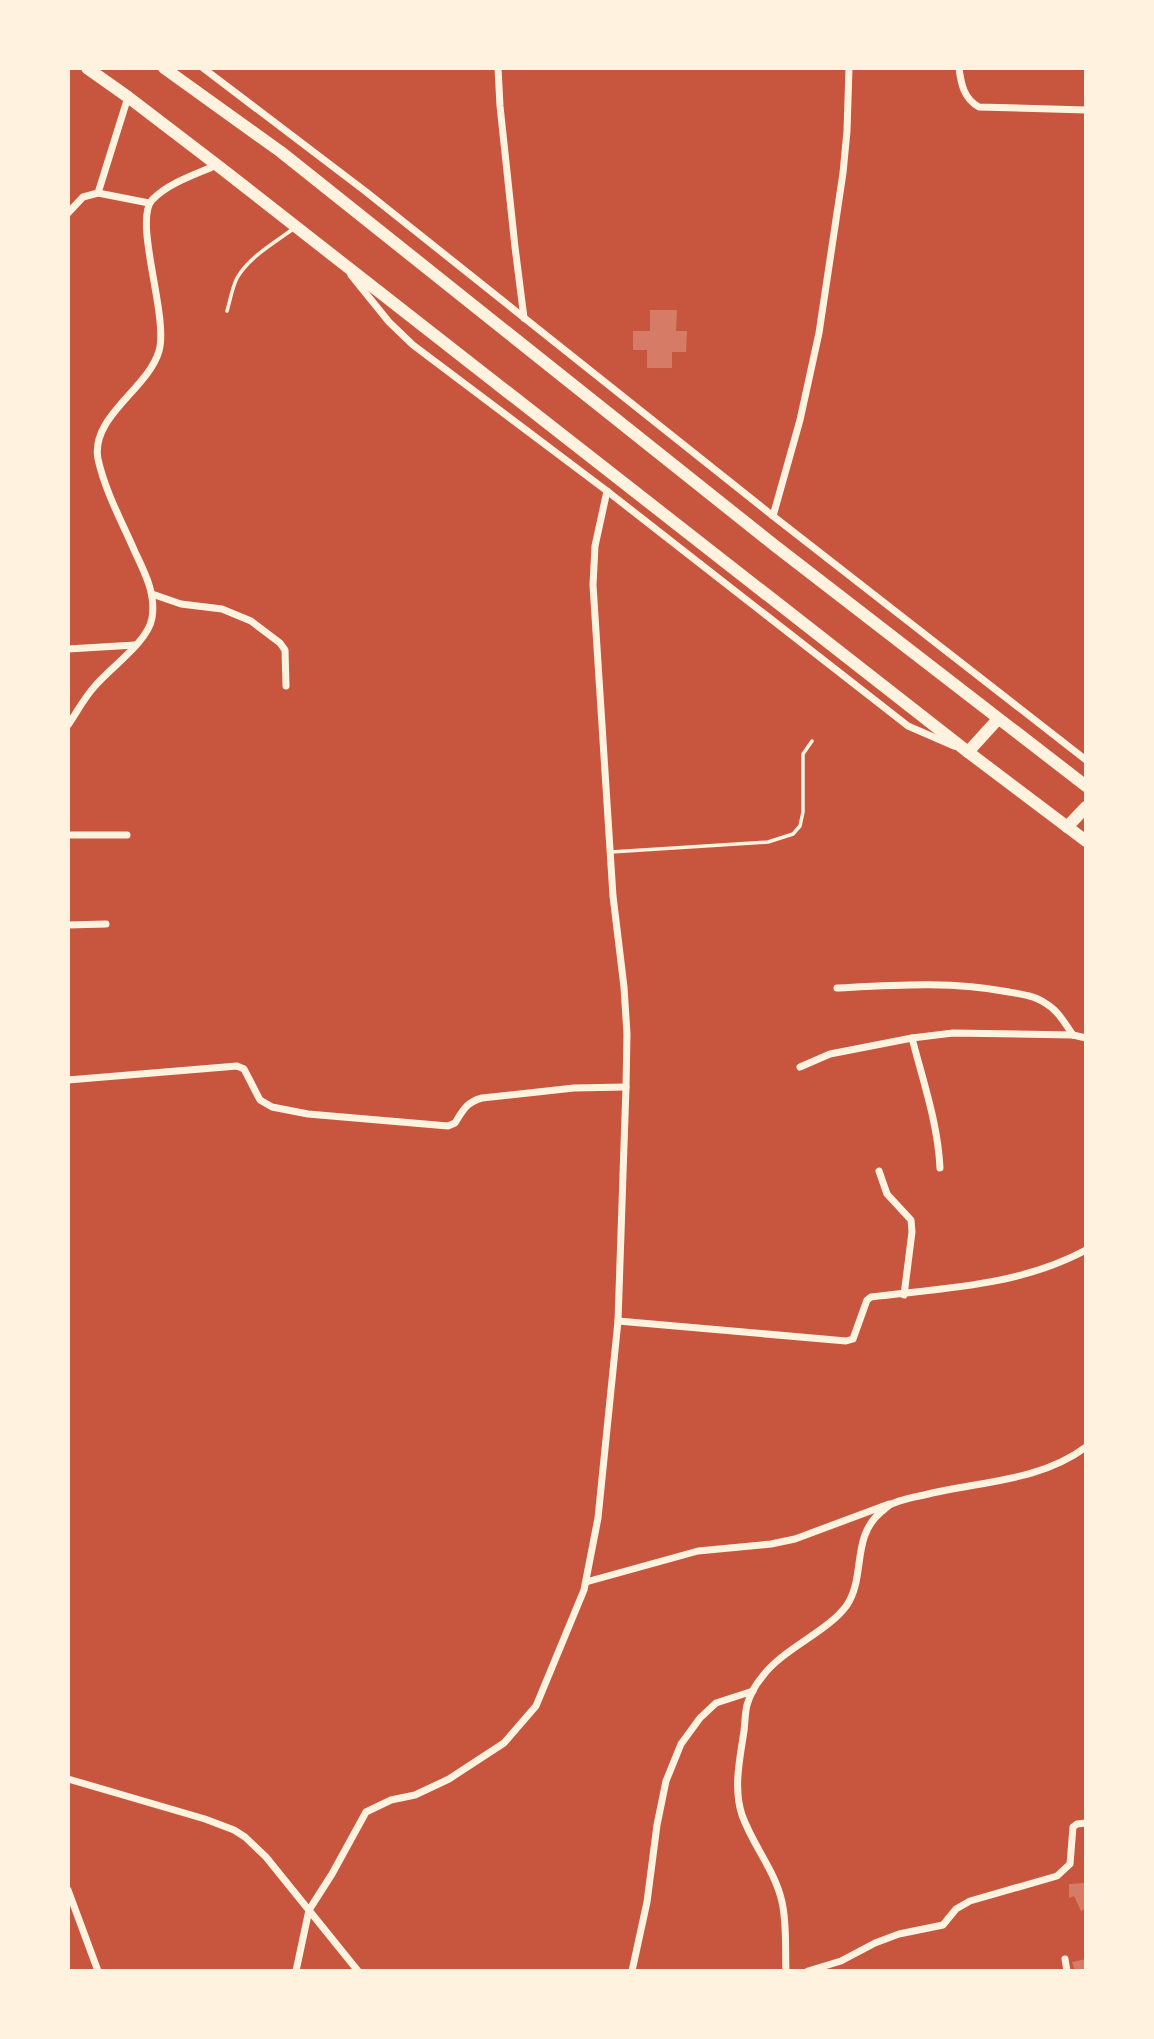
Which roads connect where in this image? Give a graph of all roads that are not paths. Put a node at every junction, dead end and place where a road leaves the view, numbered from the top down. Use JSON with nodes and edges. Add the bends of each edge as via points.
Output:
{"nodes":[{"id":1,"x":87,"y":68,"type":"edge"},
{"id":2,"x":164,"y":68,"type":"edge"},
{"id":3,"x":203,"y":68,"type":"edge"},
{"id":4,"x":498,"y":68,"type":"edge"},
{"id":5,"x":849,"y":68,"type":"edge"},
{"id":6,"x":959,"y":68,"type":"edge"},
{"id":7,"x":128,"y":97,"type":"junction"},
{"id":8,"x":1086,"y":110,"type":"edge"},
{"id":9,"x":217,"y":164,"type":"junction"},
{"id":10,"x":98,"y":192,"type":"junction"},
{"id":11,"x":149,"y":203,"type":"junction"},
{"id":12,"x":68,"y":213,"type":"edge"},
{"id":13,"x":296,"y":227,"type":"junction"},
{"id":14,"x":342,"y":264,"type":"junction"},
{"id":15,"x":227,"y":311,"type":"dead end"},
{"id":16,"x":524,"y":318,"type":"junction"},
{"id":17,"x":607,"y":491,"type":"junction"},
{"id":18,"x":773,"y":516,"type":"junction"},
{"id":19,"x":152,"y":594,"type":"junction"},
{"id":20,"x":135,"y":645,"type":"junction"},
{"id":21,"x":68,"y":649,"type":"edge"},
{"id":22,"x":286,"y":686,"type":"dead end"},
{"id":23,"x":998,"y":719,"type":"junction"},
{"id":24,"x":68,"y":725,"type":"edge"},
{"id":25,"x":811,"y":741,"type":"dead end"},
{"id":26,"x":968,"y":752,"type":"junction"},
{"id":27,"x":1086,"y":760,"type":"edge"},
{"id":28,"x":1086,"y":786,"type":"edge"},
{"id":29,"x":1086,"y":807,"type":"edge"},
{"id":30,"x":1067,"y":827,"type":"junction"},
{"id":31,"x":68,"y":835,"type":"edge"},
{"id":32,"x":127,"y":835,"type":"dead end"},
{"id":33,"x":1086,"y":841,"type":"edge"},
{"id":34,"x":610,"y":852,"type":"junction"},
{"id":35,"x":106,"y":924,"type":"dead end"},
{"id":36,"x":68,"y":925,"type":"edge"},
{"id":37,"x":837,"y":988,"type":"dead end"},
{"id":38,"x":1073,"y":1035,"type":"junction"},
{"id":39,"x":912,"y":1038,"type":"junction"},
{"id":40,"x":1086,"y":1038,"type":"edge"},
{"id":41,"x":800,"y":1067,"type":"dead end"},
{"id":42,"x":68,"y":1080,"type":"edge"},
{"id":43,"x":626,"y":1087,"type":"junction"},
{"id":44,"x":940,"y":1168,"type":"dead end"},
{"id":45,"x":879,"y":1171,"type":"dead end"},
{"id":46,"x":1086,"y":1250,"type":"edge"},
{"id":47,"x":904,"y":1295,"type":"junction"},
{"id":48,"x":618,"y":1321,"type":"junction"},
{"id":49,"x":1086,"y":1447,"type":"edge"},
{"id":50,"x":892,"y":1503,"type":"junction"},
{"id":51,"x":586,"y":1582,"type":"junction"},
{"id":52,"x":753,"y":1691,"type":"junction"},
{"id":53,"x":68,"y":1779,"type":"edge"},
{"id":54,"x":1086,"y":1824,"type":"edge"},
{"id":55,"x":68,"y":1890,"type":"edge"},
{"id":56,"x":309,"y":1910,"type":"junction"},
{"id":57,"x":1065,"y":1959,"type":"dead end"},
{"id":58,"x":98,"y":1971,"type":"edge"},
{"id":59,"x":296,"y":1971,"type":"edge"},
{"id":60,"x":358,"y":1971,"type":"edge"},
{"id":61,"x":632,"y":1971,"type":"edge"},
{"id":62,"x":786,"y":1971,"type":"edge"},
{"id":63,"x":808,"y":1971,"type":"edge"},
{"id":64,"x":1067,"y":1971,"type":"edge"}],
"edges":[{"from":1,"to":7,"type":"highway"},
{"from":2,"to":23,"type":"highway","via":[[281,152]]},
{"from":3,"to":16,"type":"street"},
{"from":4,"to":16,"type":"street"},
{"from":5,"to":18,"type":"street","via":[[844,173],[819,333]]},
{"from":6,"to":8,"type":"street","via":[[966,96],[979,107]]},
{"from":7,"to":9,"type":"highway"},
{"from":7,"to":10,"type":"street"},
{"from":9,"to":11,"type":"street","via":[[168,188]]},
{"from":9,"to":13,"type":"highway"},
{"from":10,"to":11,"type":"street"},
{"from":10,"to":12,"type":"street","via":[[83,197]]},
{"from":11,"to":19,"type":"street","via":[[159,351],[103,428],[97,448],[111,499]]},
{"from":13,"to":14,"type":"highway"},
{"from":13,"to":15,"type":"lane","via":[[244,269]]},
{"from":14,"to":17,"type":"street","via":[[413,345]]},
{"from":14,"to":26,"type":"highway"},
{"from":16,"to":18,"type":"street"},
{"from":17,"to":26,"type":"street","via":[[908,726]]},
{"from":17,"to":34,"type":"street","via":[[595,546],[593,585]]},
{"from":18,"to":27,"type":"street"},
{"from":19,"to":20,"type":"street","via":[[152,622]]},
{"from":19,"to":22,"type":"street","via":[[181,604],[222,608],[251,621],[285,650]]},
{"from":20,"to":21,"type":"street"},
{"from":20,"to":24,"type":"street","via":[[94,686]]},
{"from":23,"to":26,"type":"highway"},
{"from":23,"to":28,"type":"highway"},
{"from":25,"to":34,"type":"lane","via":[[803,754],[803,812],[793,834],[768,842]]},
{"from":26,"to":30,"type":"highway"},
{"from":29,"to":30,"type":"highway"},
{"from":30,"to":33,"type":"highway"},
{"from":31,"to":32,"type":"street"},
{"from":34,"to":43,"type":"street","via":[[624,987]]},
{"from":35,"to":36,"type":"street"},
{"from":37,"to":38,"type":"street","via":[[933,984],[1016,993],[1045,1003]]},
{"from":38,"to":39,"type":"street"},
{"from":38,"to":40,"type":"street"},
{"from":39,"to":41,"type":"street","via":[[830,1054]]},
{"from":39,"to":44,"type":"street","via":[[934,1121]]},
{"from":42,"to":43,"type":"street","via":[[237,1066],[244,1069],[260,1100],[272,1107],[448,1126],[455,1124],[464,1107],[482,1098]]},
{"from":43,"to":48,"type":"street"},
{"from":45,"to":47,"type":"street","via":[[887,1194],[911,1220]]},
{"from":46,"to":47,"type":"street","via":[[999,1281]]},
{"from":47,"to":48,"type":"street","via":[[867,1300],[853,1339],[846,1341]]},
{"from":48,"to":51,"type":"street","via":[[598,1518]]},
{"from":49,"to":50,"type":"street","via":[[1034,1473]]},
{"from":50,"to":51,"type":"street","via":[[795,1539],[698,1551]]},
{"from":50,"to":52,"type":"street","via":[[867,1527],[846,1605],[772,1666]]},
{"from":51,"to":56,"type":"street","via":[[536,1706],[504,1743],[449,1779],[366,1812]]},
{"from":52,"to":61,"type":"street","via":[[716,1703],[681,1744],[666,1781]]},
{"from":52,"to":62,"type":"street","via":[[747,1705],[737,1791],[741,1813],[782,1901]]},
{"from":53,"to":56,"type":"street","via":[[234,1830],[266,1857]]},
{"from":54,"to":63,"type":"street","via":[[1073,1827],[1072,1859],[1057,1876],[970,1900],[943,1925],[899,1934]]},
{"from":55,"to":58,"type":"street"},
{"from":56,"to":59,"type":"street"},
{"from":56,"to":60,"type":"street"},
{"from":57,"to":64,"type":"street"}]}
